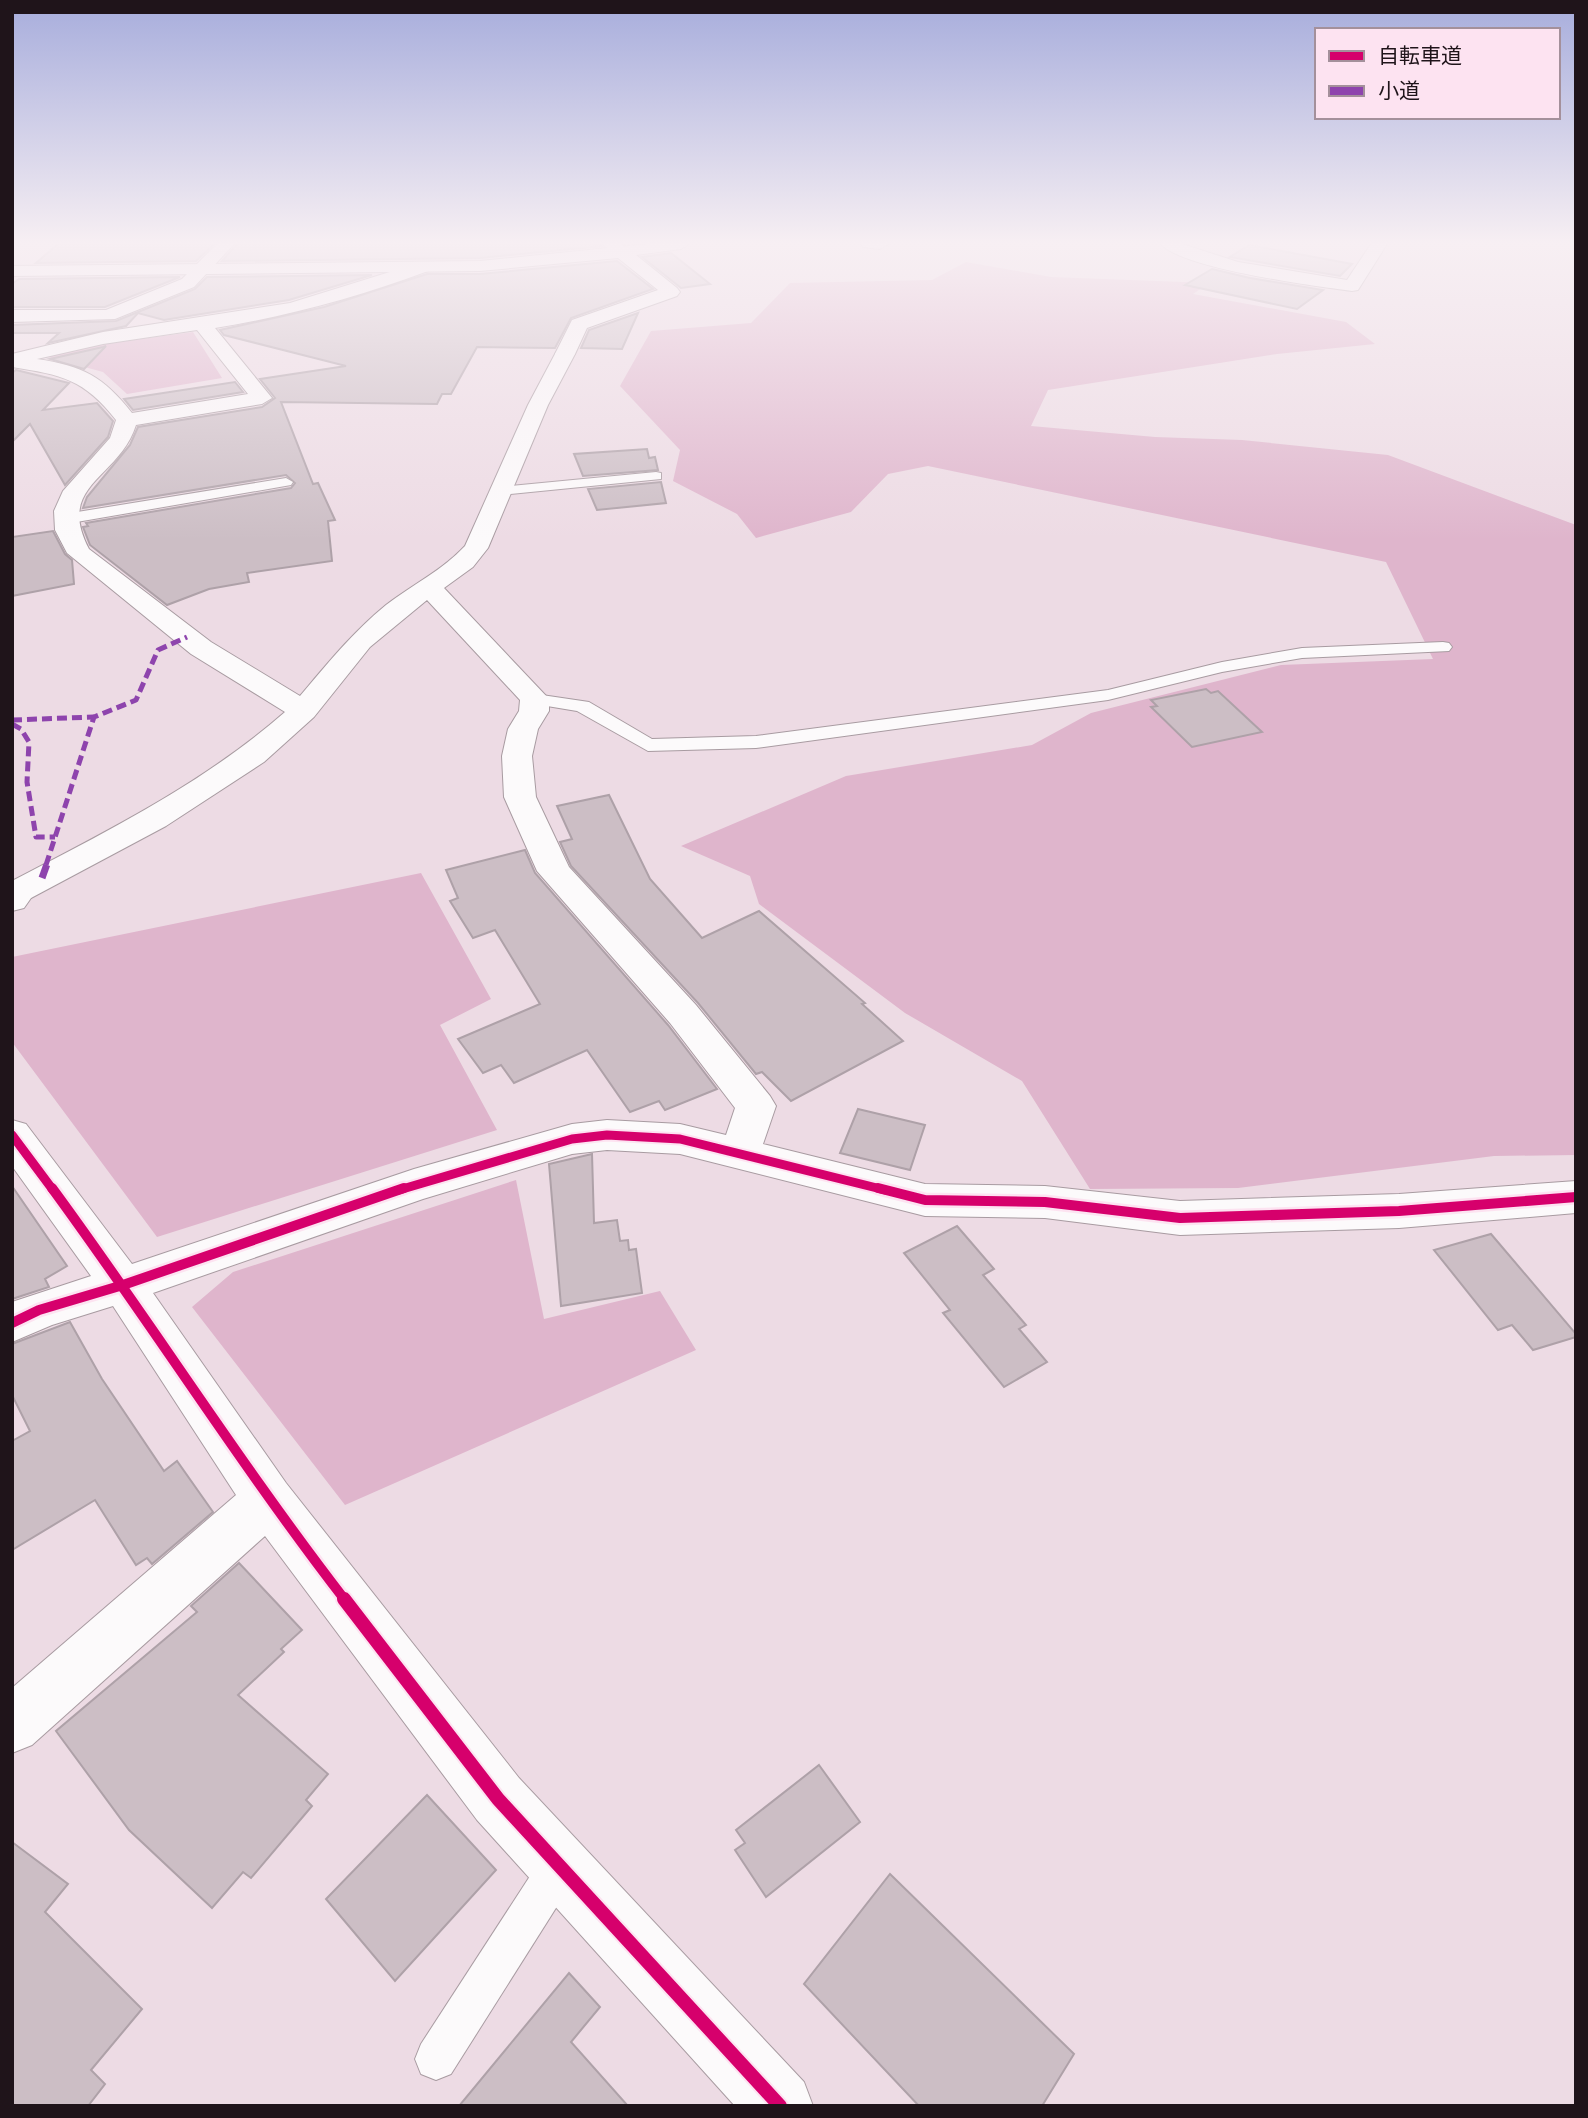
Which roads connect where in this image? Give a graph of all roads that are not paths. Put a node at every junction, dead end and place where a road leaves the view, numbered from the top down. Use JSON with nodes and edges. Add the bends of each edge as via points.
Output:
{"nodes":[{"id":1,"x":64,"y":343,"type":"edge"},
{"id":2,"x":217,"y":343,"type":"edge"},
{"id":3,"x":570,"y":343,"type":"edge"},
{"id":4,"x":12,"y":361,"type":"edge"},
{"id":5,"x":127,"y":420,"type":"junction"},
{"id":6,"x":656,"y":476,"type":"dead end"},
{"id":7,"x":286,"y":482,"type":"dead end"},
{"id":8,"x":501,"y":491,"type":"junction"},
{"id":9,"x":65,"y":520,"type":"junction"},
{"id":10,"x":430,"y":588,"type":"junction"},
{"id":11,"x":1443,"y":647,"type":"dead end"},
{"id":12,"x":534,"y":699,"type":"junction"},
{"id":13,"x":304,"y":711,"type":"junction"},
{"id":14,"x":15,"y":894,"type":"edge"},
{"id":15,"x":12,"y":1135,"type":"edge"},
{"id":16,"x":740,"y":1153,"type":"junction"},
{"id":17,"x":1576,"y":1197,"type":"edge"},
{"id":18,"x":123,"y":1285,"type":"junction"},
{"id":19,"x":12,"y":1323,"type":"edge"},
{"id":20,"x":268,"y":1500,"type":"junction"},
{"id":21,"x":12,"y":1725,"type":"edge"},
{"id":22,"x":559,"y":1866,"type":"junction"},
{"id":23,"x":436,"y":2059,"type":"dead end"},
{"id":24,"x":780,"y":2106,"type":"edge"}],
"edges":[{"from":1,"to":4,"type":"street"},
{"from":2,"to":5,"type":"street","via":[[262,398]]},
{"from":3,"to":8,"type":"street"},
{"from":4,"to":5,"type":"street","via":[[69,370],[96,382]]},
{"from":5,"to":9,"type":"street","via":[[125,435],[72,492]]},
{"from":6,"to":8,"type":"lane"},
{"from":7,"to":9,"type":"lane"},
{"from":8,"to":10,"type":"street","via":[[476,548]]},
{"from":9,"to":13,"type":"street","via":[[67,537],[79,553],[201,648]]},
{"from":10,"to":12,"type":"street"},
{"from":10,"to":13,"type":"street","via":[[360,641]]},
{"from":11,"to":12,"type":"lane","via":[[1302,653],[1108,695],[756,742],[648,745],[582,706]]},
{"from":12,"to":16,"type":"street","via":[[517,756],[520,797],[554,871],[682,1014],[756,1106]]},
{"from":13,"to":14,"type":"street","via":[[253,756],[206,788]]},
{"from":15,"to":18,"type":"street"},
{"from":16,"to":17,"type":"street","via":[[898,1196],[1045,1202],[1180,1218],[1399,1211]]},
{"from":16,"to":18,"type":"street","via":[[646,1135],[572,1139],[414,1185]]},
{"from":18,"to":19,"type":"street","via":[[39,1310]]},
{"from":18,"to":20,"type":"street"},
{"from":20,"to":21,"type":"street"},
{"from":20,"to":22,"type":"street","via":[[498,1799]]},
{"from":22,"to":23,"type":"lane"},
{"from":22,"to":24,"type":"street"}]}
